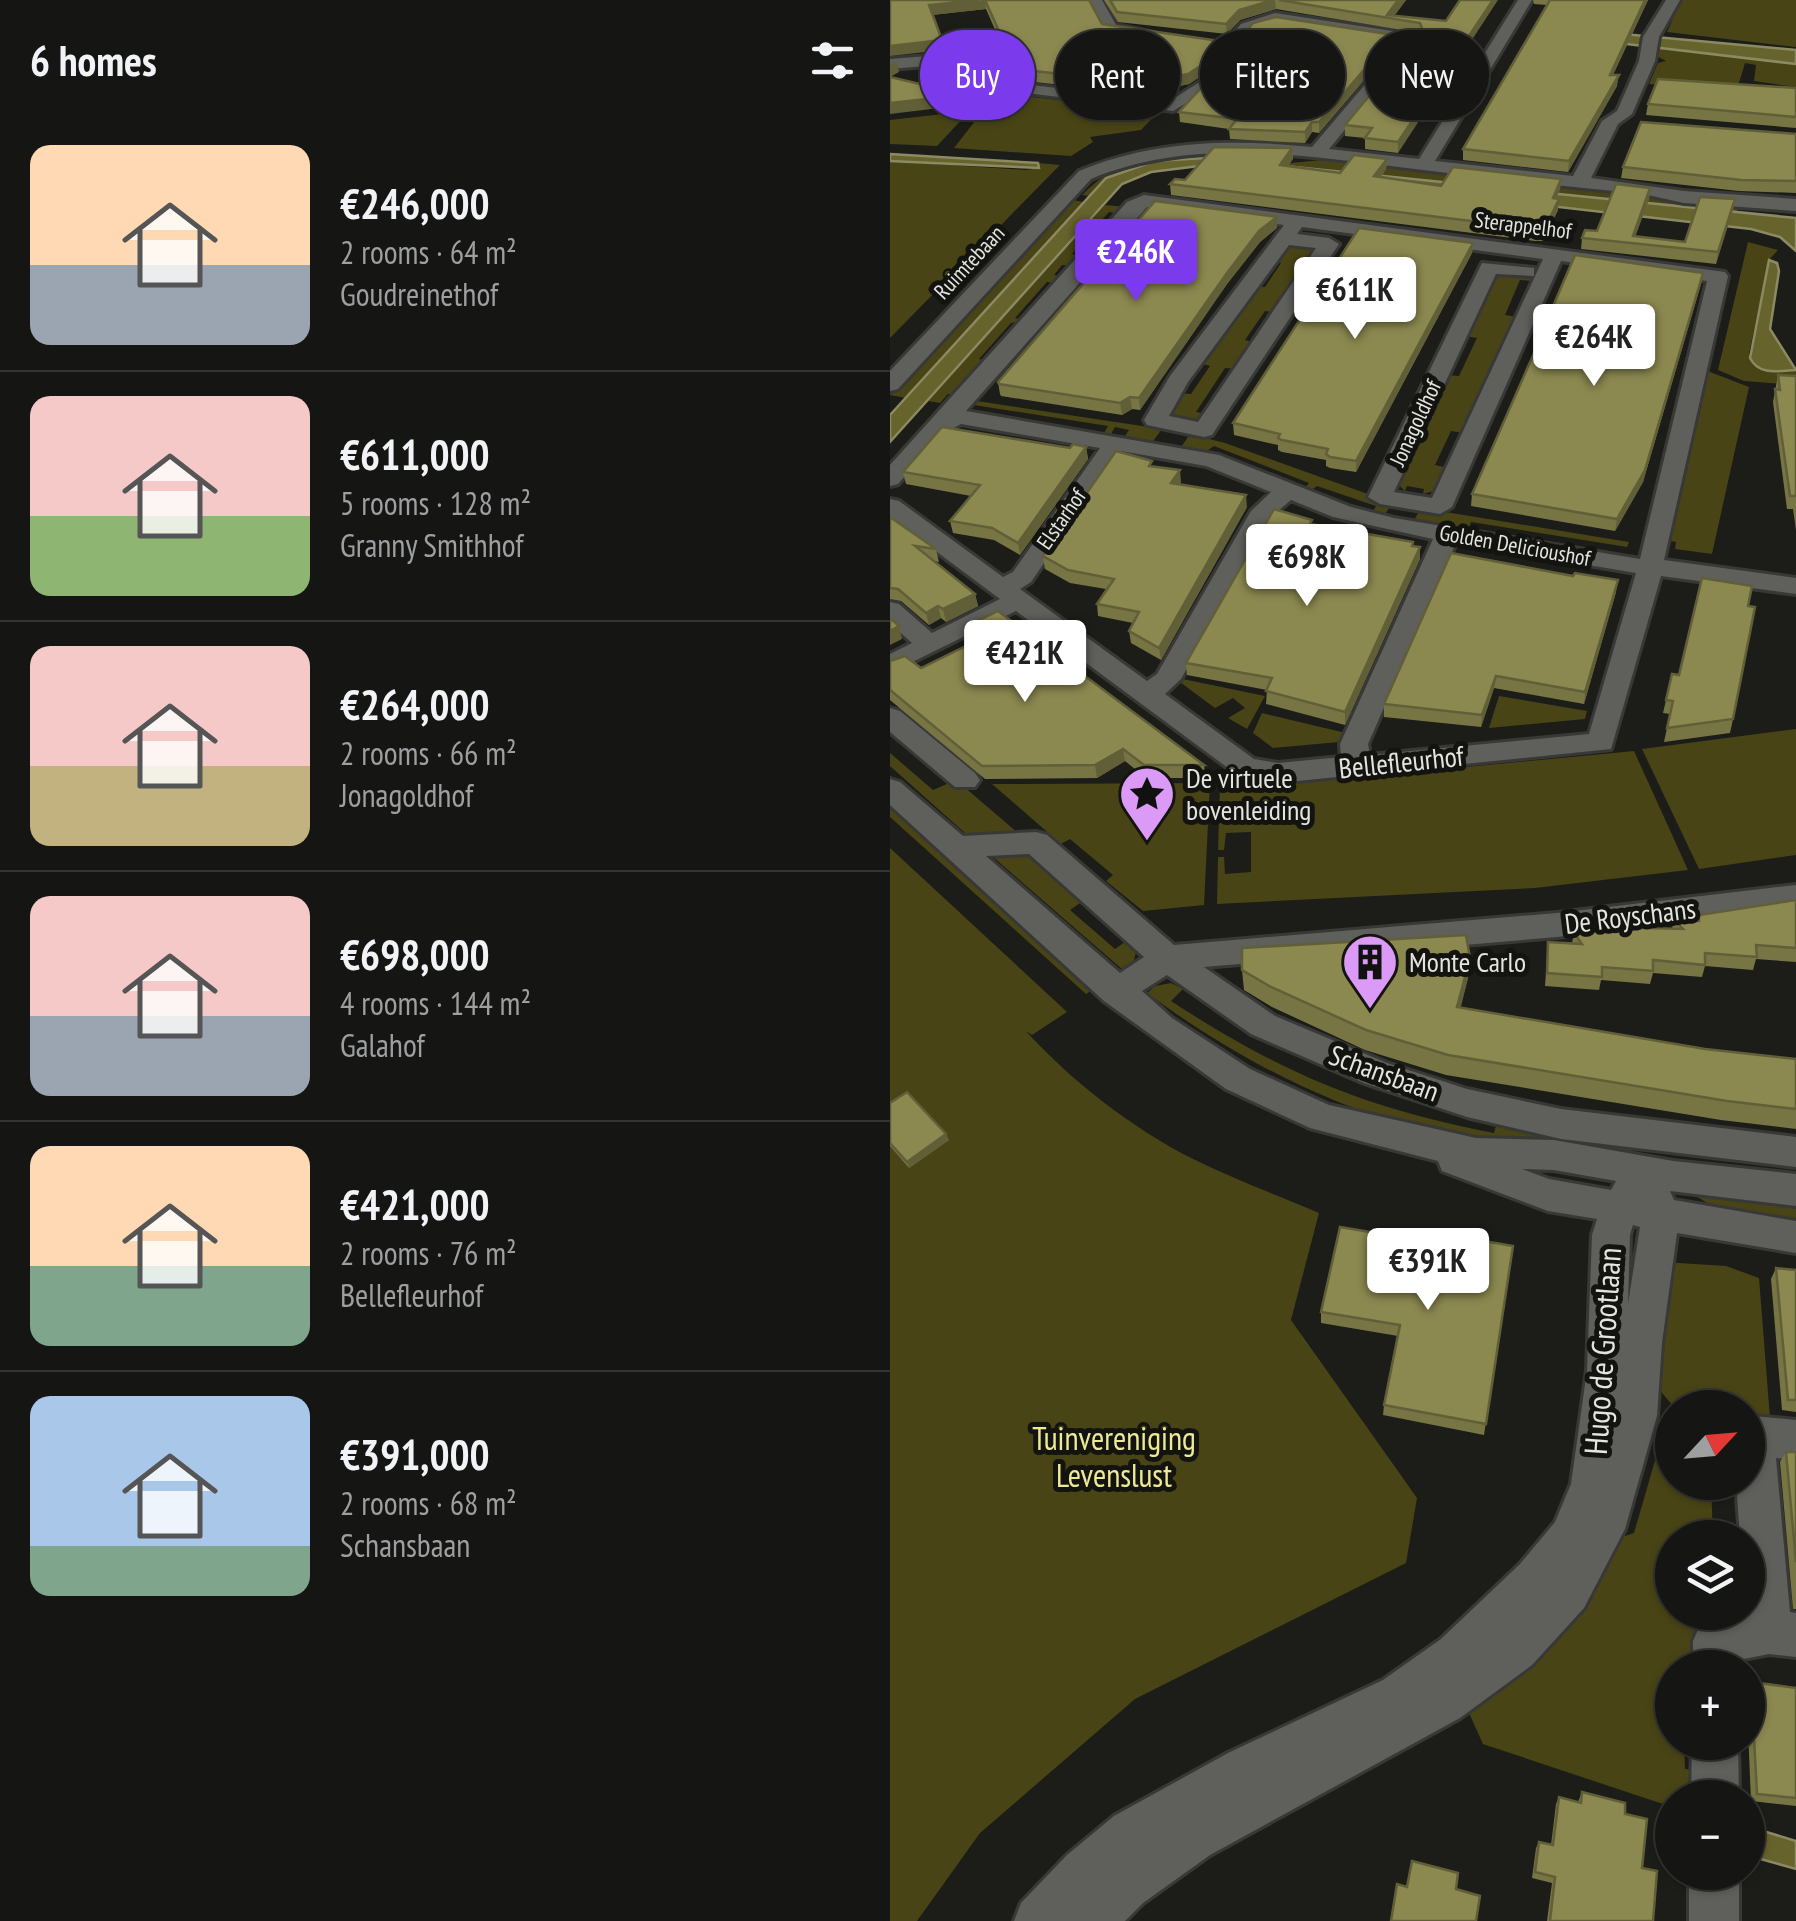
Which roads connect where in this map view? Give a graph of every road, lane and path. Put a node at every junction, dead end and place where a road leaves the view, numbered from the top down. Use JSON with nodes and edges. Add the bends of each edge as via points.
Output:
{"nodes":[{"id":1,"x":1095,"y":0,"type":"edge"},
{"id":2,"x":1281,"y":0,"type":"edge"},
{"id":3,"x":1525,"y":0,"type":"edge"},
{"id":4,"x":1673,"y":0,"type":"edge"},
{"id":5,"x":1275,"y":18,"type":"junction"},
{"id":6,"x":1120,"y":30,"type":"edge"},
{"id":7,"x":1244,"y":30,"type":"edge"},
{"id":8,"x":890,"y":64,"type":"edge"},
{"id":9,"x":1200,"y":89,"type":"edge"},
{"id":10,"x":1610,"y":121,"type":"junction"},
{"id":11,"x":1649,"y":124,"type":"edge"},
{"id":12,"x":1317,"y":153,"type":"junction"},
{"id":13,"x":1424,"y":165,"type":"junction"},
{"id":14,"x":1579,"y":182,"type":"junction"},
{"id":15,"x":1796,"y":205,"type":"edge"},
{"id":16,"x":1291,"y":230,"type":"junction"},
{"id":17,"x":1551,"y":265,"type":"junction"},
{"id":18,"x":890,"y":384,"type":"edge"},
{"id":19,"x":948,"y":419,"type":"junction"},
{"id":20,"x":1180,"y":427,"type":"junction"},
{"id":21,"x":1116,"y":442,"type":"junction"},
{"id":22,"x":1163,"y":450,"type":"junction"},
{"id":23,"x":890,"y":479,"type":"edge"},
{"id":24,"x":1289,"y":490,"type":"junction"},
{"id":25,"x":1408,"y":502,"type":"junction"},
{"id":26,"x":890,"y":506,"type":"edge"},
{"id":27,"x":1394,"y":525,"type":"junction"},
{"id":28,"x":1448,"y":534,"type":"junction"},
{"id":29,"x":1650,"y":568,"type":"junction"},
{"id":30,"x":1796,"y":586,"type":"edge"},
{"id":31,"x":1008,"y":595,"type":"junction"},
{"id":32,"x":890,"y":610,"type":"edge"},
{"id":33,"x":928,"y":646,"type":"junction"},
{"id":34,"x":890,"y":665,"type":"edge"},
{"id":35,"x":1147,"y":696,"type":"junction"},
{"id":36,"x":890,"y":717,"type":"edge"},
{"id":37,"x":1356,"y":766,"type":"junction"},
{"id":38,"x":965,"y":780,"type":"dead end"},
{"id":39,"x":890,"y":789,"type":"edge"},
{"id":40,"x":955,"y":848,"type":"junction"},
{"id":41,"x":1796,"y":896,"type":"edge"},
{"id":42,"x":1166,"y":958,"type":"junction"},
{"id":43,"x":1116,"y":992,"type":"junction"},
{"id":44,"x":1430,"y":1145,"type":"junction"},
{"id":45,"x":1796,"y":1152,"type":"edge"},
{"id":46,"x":1644,"y":1170,"type":"junction"},
{"id":47,"x":1796,"y":1190,"type":"edge"},
{"id":48,"x":1641,"y":1211,"type":"junction"},
{"id":49,"x":1796,"y":1238,"type":"edge"},
{"id":50,"x":1796,"y":1440,"type":"edge"},
{"id":51,"x":1783,"y":1633,"type":"edge"},
{"id":52,"x":1716,"y":1650,"type":"edge"},
{"id":53,"x":1714,"y":1890,"type":"edge"},
{"id":54,"x":1038,"y":1921,"type":"edge"},
{"id":55,"x":1091,"y":1921,"type":"edge"},
{"id":56,"x":1714,"y":1921,"type":"edge"}],
"edges":[{"from":1,"to":6,"type":"street","via":[[1111,29]]},
{"from":2,"to":5,"type":"street","via":[[1270,13]]},
{"from":3,"to":13,"type":"street"},
{"from":4,"to":10,"type":"street","via":[[1649,42],[1624,114]]},
{"from":5,"to":7,"type":"street"},
{"from":5,"to":12,"type":"street","via":[[1412,39]]},
{"from":8,"to":9,"type":"street","via":[[967,51],[993,56],[1008,87],[1173,106]]},
{"from":10,"to":11,"type":"street"},
{"from":10,"to":14,"type":"street"},
{"from":12,"to":13,"type":"street","name":"Ruimtebaan"},
{"from":12,"to":18,"type":"street","name":"Ruimtebaan","via":[[1157,151],[1107,163],[1086,175]]},
{"from":13,"to":14,"type":"street","name":"Ruimtebaan"},
{"from":14,"to":15,"type":"street","name":"Ruimtebaan"},
{"from":16,"to":17,"type":"street","name":"Sterappelhof"},
{"from":16,"to":19,"type":"street","name":"Sterappelhof","via":[[1144,201],[1134,206]]},
{"from":16,"to":20,"type":"street","via":[[1155,420]]},
{"from":16,"to":20,"type":"street","via":[[1329,244],[1204,430]]},
{"from":17,"to":25,"type":"street","name":"Jonagoldhof","via":[[1440,507]]},
{"from":17,"to":25,"type":"street","name":"Jonagoldhof","via":[[1489,267],[1380,497]]},
{"from":17,"to":29,"type":"street","name":"Sterappelhof","via":[[1718,276]]},
{"from":19,"to":21,"type":"street","name":"Golden Delicioushof"},
{"from":19,"to":23,"type":"street"},
{"from":20,"to":22,"type":"street"},
{"from":21,"to":22,"type":"street","name":"Golden Delicioushof"},
{"from":21,"to":31,"type":"street","name":"Elstarhof"},
{"from":22,"to":24,"type":"street","name":"Golden Delicioushof"},
{"from":24,"to":27,"type":"street","name":"Golden Delicioushof"},
{"from":24,"to":35,"type":"street","via":[[1263,511],[1168,680]]},
{"from":25,"to":27,"type":"street","name":"Jonagoldhof"},
{"from":26,"to":31,"type":"street","name":"Bellefleurhof"},
{"from":27,"to":28,"type":"street","name":"Golden Delicioushof"},
{"from":28,"to":29,"type":"street","name":"Golden Delicioushof"},
{"from":28,"to":37,"type":"street","via":[[1354,744]]},
{"from":29,"to":30,"type":"street","name":"Golden Delicioushof"},
{"from":29,"to":37,"type":"street","name":"Bellefleurhof","via":[[1601,742]]},
{"from":31,"to":33,"type":"street","name":"Elstarhof"},
{"from":31,"to":35,"type":"street","name":"Bellefleurhof"},
{"from":32,"to":33,"type":"street"},
{"from":33,"to":34,"type":"street","name":"Elstarhof"},
{"from":35,"to":37,"type":"street","name":"Bellefleurhof","via":[[1246,768],[1278,773]]},
{"from":36,"to":38,"type":"street"},
{"from":39,"to":40,"type":"street","name":"Schansbaan"},
{"from":40,"to":42,"type":"street","name":"Schansbaan","via":[[1036,843]]},
{"from":40,"to":43,"type":"street","name":"Schansbaan"},
{"from":41,"to":42,"type":"street","name":"De Royschans","via":[[1557,925]]},
{"from":42,"to":43,"type":"street","name":"De Royschans"},
{"from":42,"to":45,"type":"street","name":"Schansbaan","via":[[1262,1025],[1467,1103],[1561,1124]]},
{"from":43,"to":44,"type":"street","name":"Schansbaan","via":[[1191,1050],[1276,1098],[1322,1118]]},
{"from":44,"to":46,"type":"street","name":"Schansbaan"},
{"from":44,"to":48,"type":"street","name":"Schansbaan","via":[[1525,1189]]},
{"from":46,"to":47,"type":"street","name":"Schansbaan"},
{"from":46,"to":48,"type":"street","name":"Hugo de Grootlaan"},
{"from":48,"to":49,"type":"street","name":"Schansbaan"},
{"from":48,"to":54,"type":"street","name":"Hugo de Grootlaan","via":[[1611,1234],[1608,1353],[1592,1485],[1570,1537],[1536,1580],[1484,1633],[1399,1696],[1131,1833]]},
{"from":48,"to":55,"type":"street","name":"Hugo de Grootlaan","via":[[1638,1416],[1604,1529],[1568,1592],[1516,1649],[1444,1702],[1192,1838],[1125,1885]]},
{"from":50,"to":51,"type":"street","via":[[1753,1436]]},
{"from":51,"to":52,"type":"street","via":[[1716,1641]]},
{"from":53,"to":56,"type":"street"}]}
